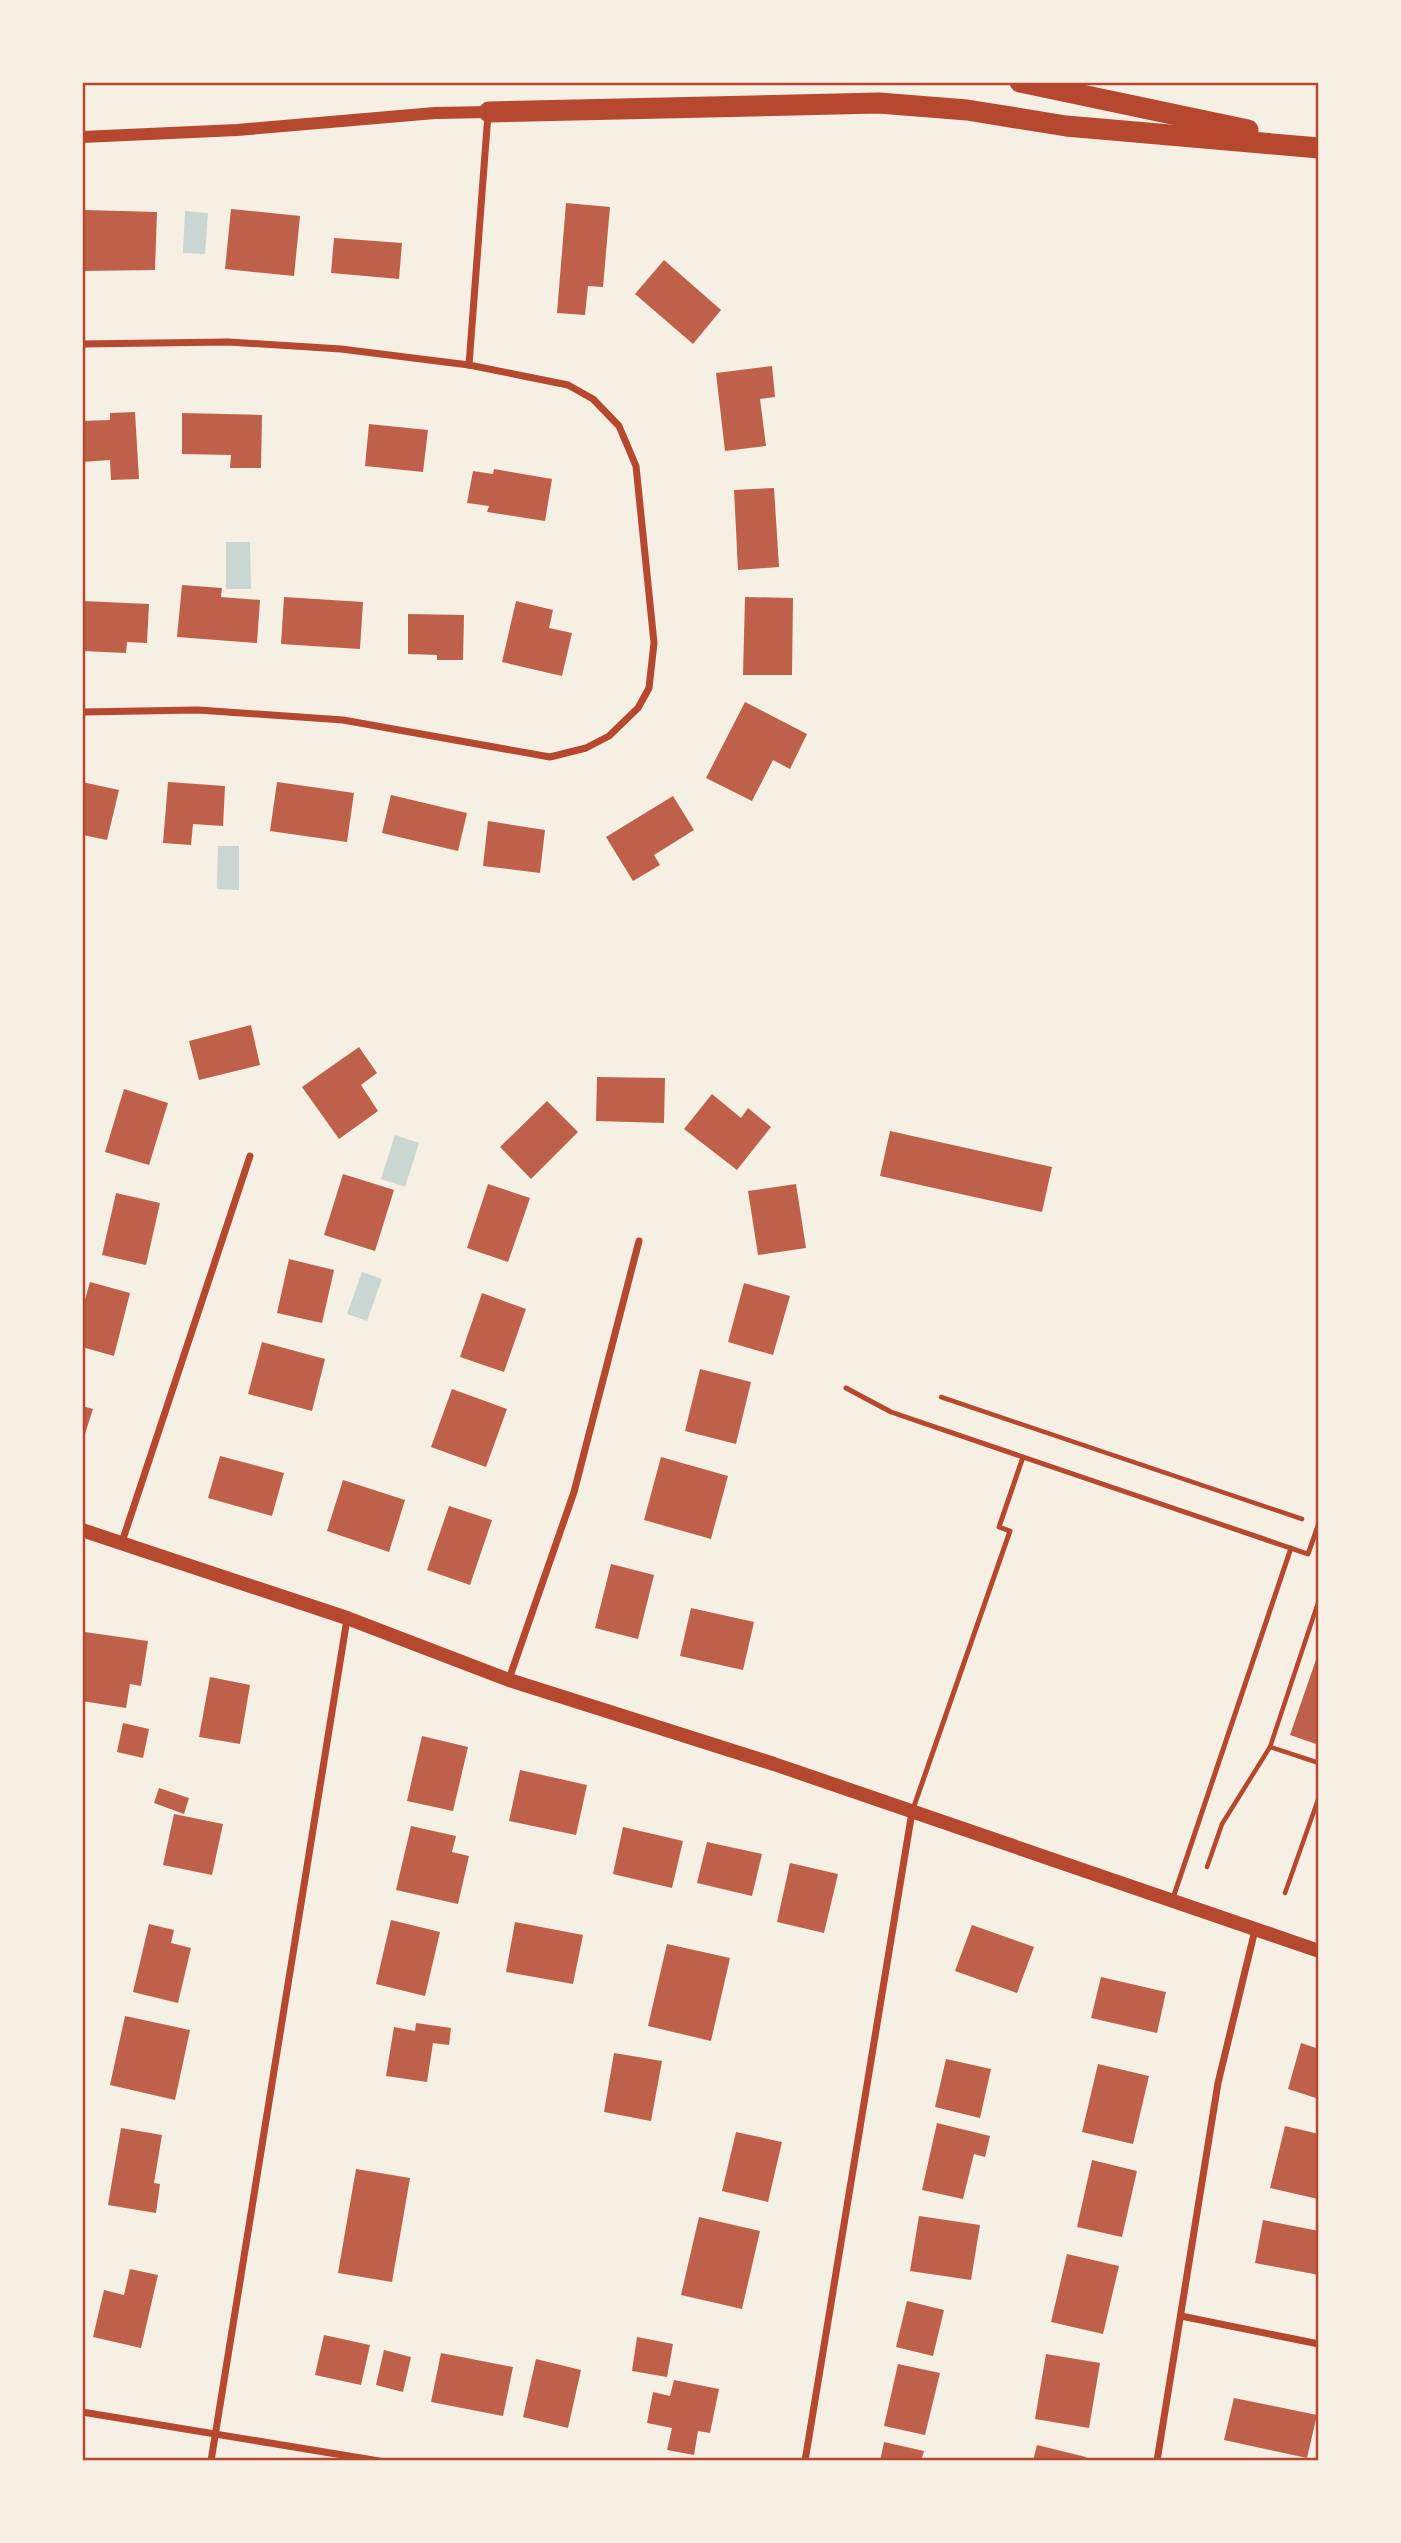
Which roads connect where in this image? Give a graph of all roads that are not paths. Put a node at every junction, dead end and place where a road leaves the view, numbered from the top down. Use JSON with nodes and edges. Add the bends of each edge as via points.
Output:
{"nodes":[{"id":1,"x":1020,"y":82,"type":"edge"},
{"id":2,"x":489,"y":112,"type":"junction"},
{"id":3,"x":82,"y":137,"type":"edge"},
{"id":4,"x":1319,"y":146,"type":"edge"},
{"id":5,"x":82,"y":344,"type":"edge"},
{"id":6,"x":468,"y":365,"type":"junction"},
{"id":7,"x":82,"y":712,"type":"edge"},
{"id":8,"x":250,"y":1156,"type":"dead end"},
{"id":9,"x":639,"y":1241,"type":"dead end"},
{"id":10,"x":846,"y":1388,"type":"dead end"},
{"id":11,"x":1023,"y":1457,"type":"junction"},
{"id":12,"x":1319,"y":1523,"type":"edge"},
{"id":13,"x":82,"y":1530,"type":"edge"},
{"id":14,"x":122,"y":1542,"type":"junction"},
{"id":15,"x":1291,"y":1548,"type":"junction"},
{"id":16,"x":347,"y":1618,"type":"junction"},
{"id":17,"x":509,"y":1680,"type":"junction"},
{"id":18,"x":912,"y":1812,"type":"junction"},
{"id":19,"x":1172,"y":1901,"type":"junction"},
{"id":20,"x":1255,"y":1930,"type":"junction"},
{"id":21,"x":1319,"y":1951,"type":"edge"},
{"id":22,"x":1181,"y":2316,"type":"junction"},
{"id":23,"x":1319,"y":2344,"type":"edge"},
{"id":24,"x":82,"y":2412,"type":"edge"},
{"id":25,"x":215,"y":2434,"type":"junction"},
{"id":26,"x":211,"y":2461,"type":"edge"},
{"id":27,"x":379,"y":2461,"type":"edge"},
{"id":28,"x":805,"y":2461,"type":"edge"},
{"id":29,"x":1157,"y":2461,"type":"edge"}],
"edges":[{"from":1,"to":4,"type":"highway"},
{"from":2,"to":3,"type":"street"},
{"from":2,"to":4,"type":"highway","via":[[879,103],[967,110],[1066,126]]},
{"from":2,"to":6,"type":"street"},
{"from":5,"to":6,"type":"street","via":[[228,342],[341,349]]},
{"from":6,"to":7,"type":"street","via":[[568,385],[593,399],[620,426],[636,466],[654,643],[649,688],[638,708],[609,736],[586,748],[550,757],[343,720],[198,710]]},
{"from":8,"to":14,"type":"street"},
{"from":9,"to":17,"type":"street","via":[[574,1492]]},
{"from":10,"to":11,"type":"lane","via":[[891,1412]]},
{"from":11,"to":15,"type":"lane"},
{"from":11,"to":18,"type":"lane","via":[[999,1527],[1010,1531]]},
{"from":12,"to":15,"type":"lane","via":[[1308,1554]]},
{"from":13,"to":14,"type":"main road"},
{"from":14,"to":16,"type":"main road"},
{"from":15,"to":19,"type":"lane"},
{"from":16,"to":17,"type":"main road"},
{"from":16,"to":25,"type":"street"},
{"from":17,"to":18,"type":"main road"},
{"from":18,"to":19,"type":"main road"},
{"from":18,"to":28,"type":"street"},
{"from":19,"to":20,"type":"main road"},
{"from":20,"to":21,"type":"main road"},
{"from":20,"to":22,"type":"street","via":[[1218,2083]]},
{"from":22,"to":23,"type":"street"},
{"from":22,"to":29,"type":"street"},
{"from":24,"to":25,"type":"street"},
{"from":25,"to":26,"type":"street"},
{"from":25,"to":27,"type":"street"}]}
